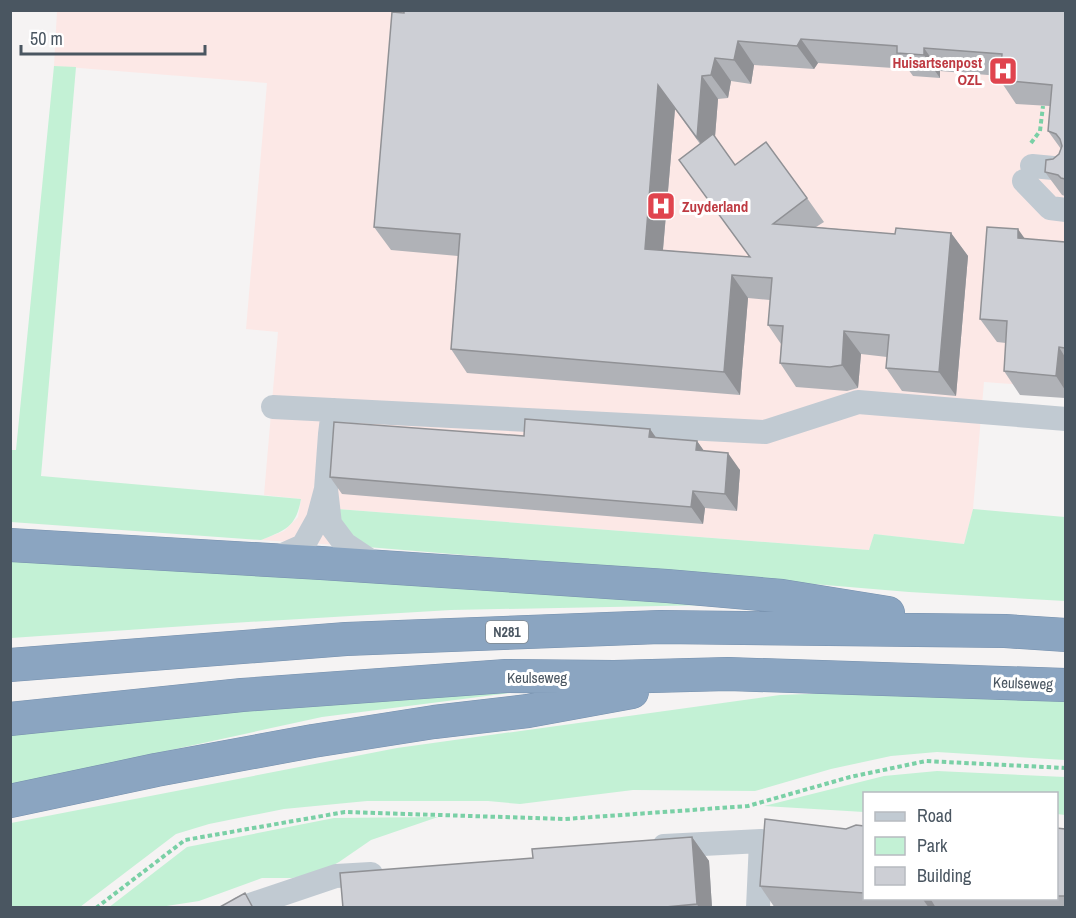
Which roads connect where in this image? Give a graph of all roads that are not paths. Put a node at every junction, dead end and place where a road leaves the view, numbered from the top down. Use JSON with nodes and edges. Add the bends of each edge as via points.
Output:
{"nodes":[{"id":1,"x":1064,"y":169,"type":"edge"},
{"id":2,"x":1065,"y":210,"type":"edge"},
{"id":3,"x":273,"y":407,"type":"dead end"},
{"id":4,"x":333,"y":410,"type":"junction"},
{"id":5,"x":1065,"y":419,"type":"edge"},
{"id":6,"x":326,"y":489,"type":"junction"},
{"id":7,"x":10,"y":545,"type":"edge"},
{"id":8,"x":273,"y":560,"type":"junction"},
{"id":9,"x":380,"y":567,"type":"junction"},
{"id":10,"x":1005,"y":631,"type":"junction"},
{"id":11,"x":1065,"y":635,"type":"edge"},
{"id":12,"x":10,"y":665,"type":"edge"},
{"id":13,"x":728,"y":674,"type":"junction"},
{"id":14,"x":1065,"y":685,"type":"edge"},
{"id":15,"x":10,"y":719,"type":"edge"},
{"id":16,"x":10,"y":801,"type":"edge"},
{"id":17,"x":647,"y":847,"type":"edge"},
{"id":18,"x":395,"y":872,"type":"edge"},
{"id":19,"x":300,"y":898,"type":"edge"},
{"id":20,"x":241,"y":908,"type":"edge"},
{"id":21,"x":758,"y":908,"type":"edge"}],
"edges":[{"from":1,"to":2,"type":"street","via":[[1028,165],[1050,208]]},
{"from":3,"to":4,"type":"street"},
{"from":4,"to":5,"type":"street","via":[[765,432],[858,402]]},
{"from":4,"to":6,"type":"street"},
{"from":6,"to":8,"type":"street","via":[[318,519],[303,546]]},
{"from":6,"to":9,"type":"street","via":[[330,524],[345,544]]},
{"from":7,"to":8,"type":"highway","number":"N281"},
{"from":8,"to":9,"type":"highway","number":"N281"},
{"from":9,"to":10,"type":"highway","number":"N281","via":[[782,596]]},
{"from":10,"to":11,"type":"highway","number":"N281"},
{"from":10,"to":12,"type":"highway","number":"N281","via":[[660,627],[489,632]]},
{"from":13,"to":14,"type":"highway","name":"Keulseweg"},
{"from":13,"to":15,"type":"highway","name":"Keulseweg","via":[[506,676],[242,695]]},
{"from":13,"to":16,"type":"highway","via":[[528,711],[313,741]]},
{"from":17,"to":21,"type":"street","via":[[769,834]]},
{"from":18,"to":19,"type":"street","via":[[336,876]]},
{"from":19,"to":20,"type":"street"}]}
